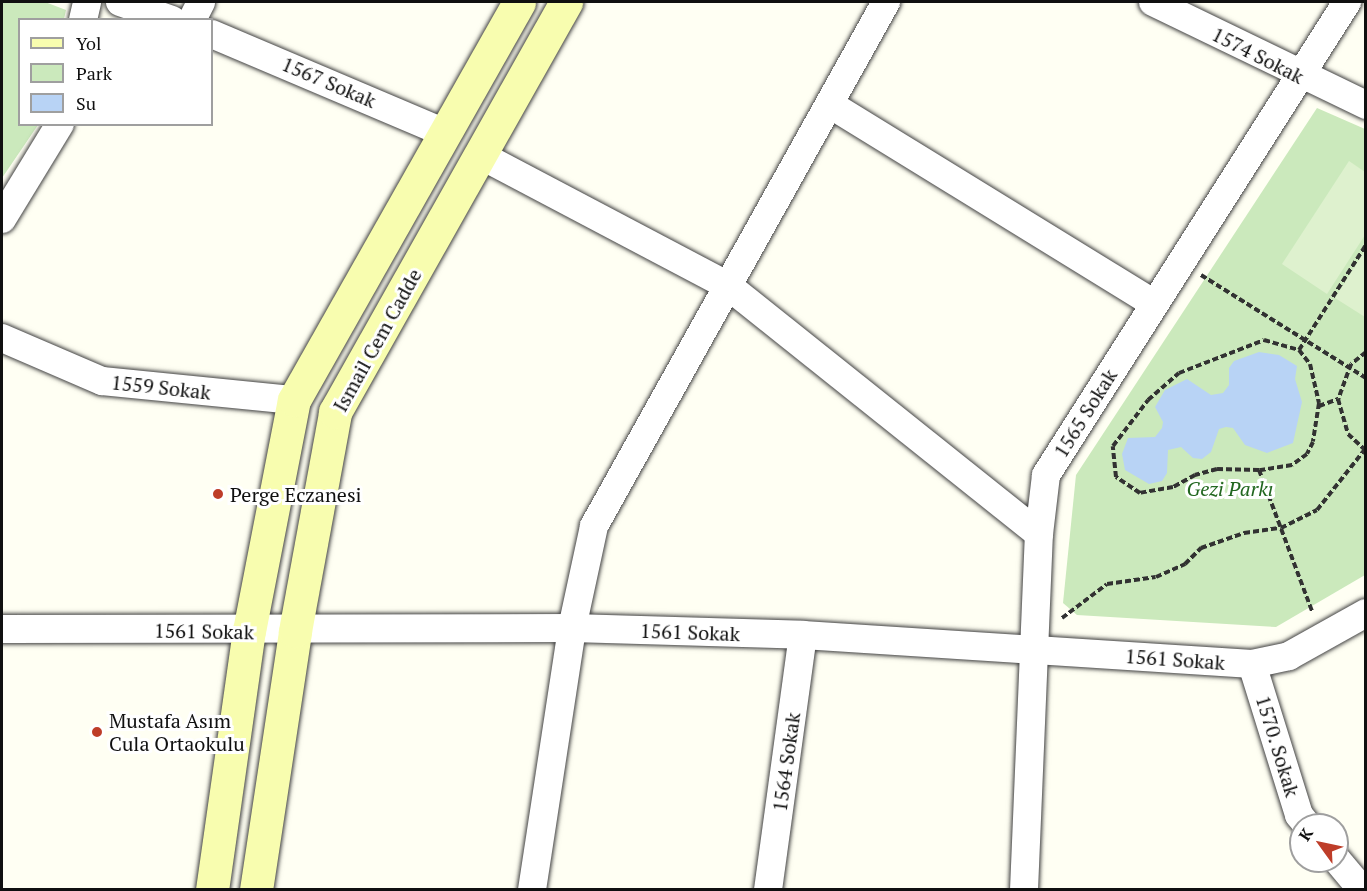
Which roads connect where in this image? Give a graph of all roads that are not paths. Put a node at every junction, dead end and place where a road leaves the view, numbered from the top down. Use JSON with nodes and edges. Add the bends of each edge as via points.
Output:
{"nodes":[{"id":1,"x":87,"y":2,"type":"edge"},
{"id":2,"x":120,"y":2,"type":"edge"},
{"id":3,"x":201,"y":2,"type":"edge"},
{"id":4,"x":519,"y":2,"type":"edge"},
{"id":5,"x":566,"y":2,"type":"edge"},
{"id":6,"x":886,"y":2,"type":"edge"},
{"id":7,"x":1153,"y":2,"type":"edge"},
{"id":8,"x":1347,"y":2,"type":"edge"},
{"id":9,"x":84,"y":18,"type":"edge"},
{"id":10,"x":166,"y":18,"type":"edge"},
{"id":11,"x":193,"y":18,"type":"edge"},
{"id":12,"x":213,"y":34,"type":"edge"},
{"id":13,"x":1300,"y":76,"type":"junction"},
{"id":14,"x":831,"y":105,"type":"junction"},
{"id":15,"x":1365,"y":105,"type":"edge"},
{"id":16,"x":59,"y":126,"type":"edge"},
{"id":17,"x":445,"y":133,"type":"junction"},
{"id":18,"x":480,"y":155,"type":"junction"},
{"id":19,"x":2,"y":219,"type":"edge"},
{"id":20,"x":727,"y":285,"type":"junction"},
{"id":21,"x":1154,"y":304,"type":"junction"},
{"id":22,"x":2,"y":338,"type":"edge"},
{"id":23,"x":294,"y":400,"type":"junction"},
{"id":24,"x":1039,"y":534,"type":"junction"},
{"id":25,"x":1365,"y":613,"type":"edge"},
{"id":26,"x":572,"y":628,"type":"junction"},
{"id":27,"x":2,"y":629,"type":"edge"},
{"id":28,"x":249,"y":631,"type":"junction"},
{"id":29,"x":295,"y":631,"type":"junction"},
{"id":30,"x":803,"y":635,"type":"junction"},
{"id":31,"x":1036,"y":650,"type":"junction"},
{"id":32,"x":1252,"y":664,"type":"junction"},
{"id":33,"x":1298,"y":813,"type":"edge"},
{"id":34,"x":1348,"y":873,"type":"edge"},
{"id":35,"x":212,"y":890,"type":"edge"},
{"id":36,"x":256,"y":890,"type":"edge"},
{"id":37,"x":532,"y":890,"type":"edge"},
{"id":38,"x":768,"y":890,"type":"edge"},
{"id":39,"x":1024,"y":890,"type":"edge"},
{"id":40,"x":1362,"y":890,"type":"edge"}],
"edges":[{"from":1,"to":9,"type":"street"},
{"from":2,"to":10,"type":"street"},
{"from":3,"to":11,"type":"street"},
{"from":4,"to":17,"type":"main road"},
{"from":5,"to":18,"type":"main road","name":"Ismail Cem Cadde"},
{"from":6,"to":14,"type":"street"},
{"from":7,"to":13,"type":"street","name":"1574 Sokak"},
{"from":8,"to":13,"type":"street","name":"1565 Sokak"},
{"from":12,"to":17,"type":"street","name":"1567 Sokak"},
{"from":13,"to":15,"type":"street","name":"1574 Sokak"},
{"from":13,"to":21,"type":"street","name":"1565 Sokak"},
{"from":14,"to":20,"type":"street"},
{"from":14,"to":21,"type":"street"},
{"from":16,"to":19,"type":"street"},
{"from":17,"to":23,"type":"main road"},
{"from":18,"to":20,"type":"street"},
{"from":18,"to":29,"type":"main road","name":"Ismail Cem Cadde","via":[[335,412]]},
{"from":20,"to":24,"type":"street"},
{"from":20,"to":26,"type":"street","via":[[594,526]]},
{"from":21,"to":24,"type":"street","name":"1565 Sokak","via":[[1046,475]]},
{"from":22,"to":23,"type":"street","name":"1559 Sokak","via":[[102,381]]},
{"from":23,"to":28,"type":"main road"},
{"from":24,"to":31,"type":"street","name":"1565 Sokak"},
{"from":25,"to":32,"type":"street","name":"1561 Sokak","via":[[1288,656]]},
{"from":26,"to":29,"type":"street","name":"1561 Sokak"},
{"from":26,"to":30,"type":"street","name":"1561 Sokak"},
{"from":26,"to":37,"type":"street"},
{"from":27,"to":28,"type":"street","name":"1561 Sokak"},
{"from":28,"to":29,"type":"street","name":"1561 Sokak"},
{"from":28,"to":35,"type":"main road"},
{"from":29,"to":36,"type":"main road","name":"Ismail Cem Cadde"},
{"from":30,"to":31,"type":"street","name":"1561 Sokak"},
{"from":30,"to":38,"type":"street","name":"1564 Sokak"},
{"from":31,"to":32,"type":"street","name":"1561 Sokak"},
{"from":31,"to":39,"type":"street","name":"1565 Sokak","via":[[1026,779]]},
{"from":32,"to":33,"type":"street","name":"1570. Sokak"},
{"from":34,"to":40,"type":"street"}]}
